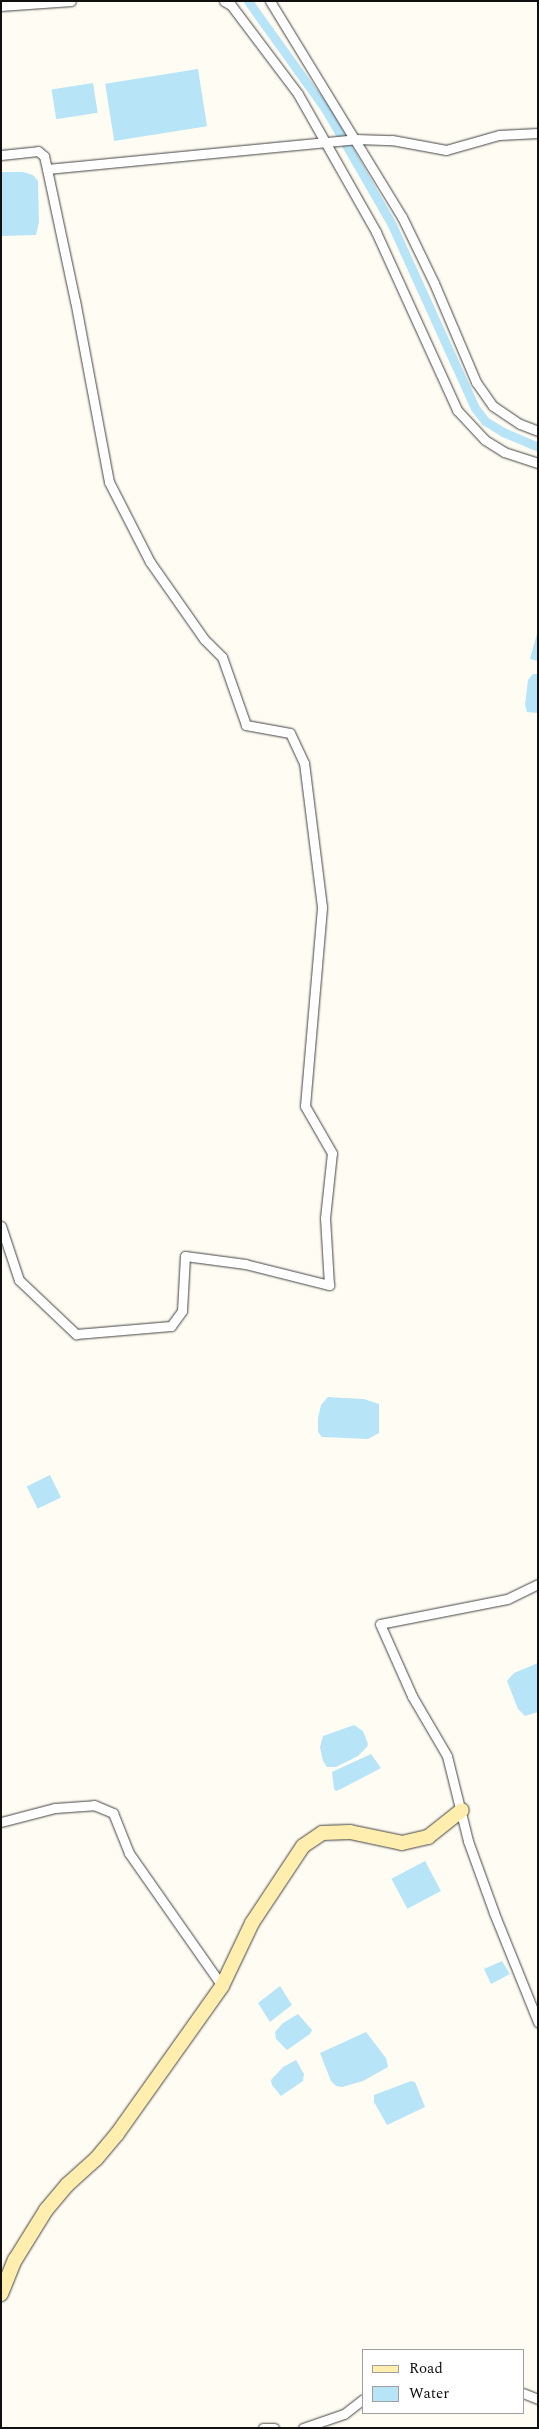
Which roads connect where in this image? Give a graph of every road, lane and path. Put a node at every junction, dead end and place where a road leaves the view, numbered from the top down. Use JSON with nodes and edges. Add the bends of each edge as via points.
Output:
{"nodes":[{"id":1,"x":71,"y":1,"type":"edge"},
{"id":2,"x":224,"y":1,"type":"edge"},
{"id":3,"x":270,"y":1,"type":"edge"},
{"id":4,"x":1,"y":6,"type":"edge"},
{"id":5,"x":538,"y":133,"type":"edge"},
{"id":6,"x":356,"y":139,"type":"junction"},
{"id":7,"x":324,"y":142,"type":"junction"},
{"id":8,"x":1,"y":155,"type":"edge"},
{"id":9,"x":46,"y":169,"type":"junction"},
{"id":10,"x":538,"y":431,"type":"edge"},
{"id":11,"x":538,"y":463,"type":"edge"},
{"id":12,"x":1,"y":1226,"type":"edge"},
{"id":13,"x":538,"y":1584,"type":"edge"},
{"id":14,"x":462,"y":1810,"type":"junction"},
{"id":15,"x":1,"y":1822,"type":"edge"},
{"id":16,"x":222,"y":1986,"type":"junction"},
{"id":17,"x":538,"y":2022,"type":"edge"},
{"id":18,"x":1,"y":2294,"type":"edge"},
{"id":19,"x":524,"y":2393,"type":"edge"},
{"id":20,"x":538,"y":2399,"type":"edge"},
{"id":21,"x":362,"y":2400,"type":"edge"},
{"id":22,"x":263,"y":2428,"type":"edge"},
{"id":23,"x":274,"y":2428,"type":"edge"},
{"id":24,"x":303,"y":2428,"type":"edge"}],
"edges":[{"from":1,"to":4,"type":"street"},
{"from":2,"to":7,"type":"street","via":[[231,5],[298,94]]},
{"from":3,"to":6,"type":"street"},
{"from":5,"to":6,"type":"street","via":[[499,135],[446,150],[392,140]]},
{"from":6,"to":7,"type":"street"},
{"from":6,"to":10,"type":"street","via":[[402,217],[476,382],[493,406],[520,424]]},
{"from":7,"to":9,"type":"street"},
{"from":7,"to":11,"type":"street","via":[[376,232],[458,410],[485,440],[504,452]]},
{"from":8,"to":9,"type":"street","via":[[38,151],[44,156]]},
{"from":9,"to":12,"type":"street","via":[[109,482],[150,562],[204,639],[222,657],[246,725],[290,733],[304,763],[322,907],[305,1106],[332,1152],[325,1218],[329,1285],[245,1264],[185,1256],[182,1311],[170,1326],[76,1334],[19,1280]]},
{"from":13,"to":14,"type":"street","via":[[507,1599],[380,1624],[412,1696],[447,1756]]},
{"from":14,"to":16,"type":"street","via":[[428,1837],[402,1843],[350,1832],[322,1833],[303,1846],[252,1923]]},
{"from":14,"to":17,"type":"street","via":[[475,1859]]},
{"from":15,"to":16,"type":"street","via":[[55,1808],[94,1805],[113,1813],[129,1853]]},
{"from":16,"to":18,"type":"street","via":[[117,2134],[46,2210],[15,2260]]},
{"from":19,"to":20,"type":"street"},
{"from":21,"to":24,"type":"street","via":[[344,2414]]},
{"from":22,"to":23,"type":"street"}]}
